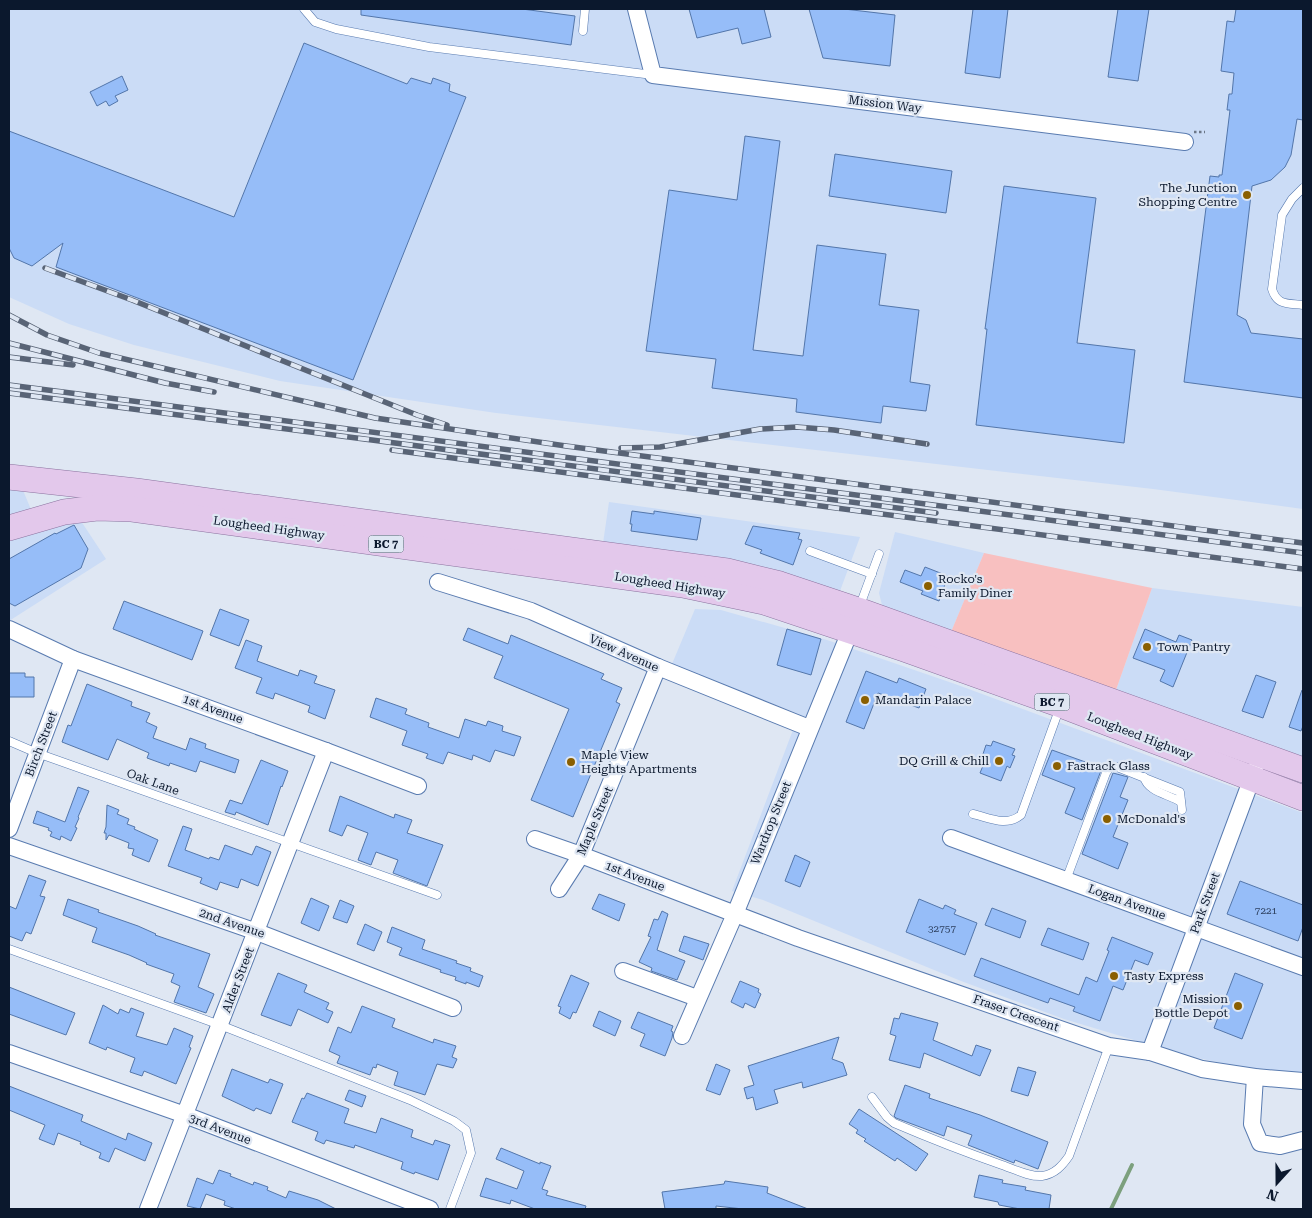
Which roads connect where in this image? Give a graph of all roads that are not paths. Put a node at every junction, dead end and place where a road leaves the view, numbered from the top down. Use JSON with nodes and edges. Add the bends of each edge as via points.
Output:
{"nodes":[{"id":1,"x":304,"y":9,"type":"edge"},
{"id":2,"x":585,"y":9,"type":"edge"},
{"id":3,"x":636,"y":9,"type":"edge"},
{"id":4,"x":583,"y":30,"type":"dead end"},
{"id":5,"x":653,"y":75,"type":"junction"},
{"id":6,"x":1185,"y":142,"type":"dead end"},
{"id":7,"x":1303,"y":188,"type":"edge"},
{"id":8,"x":1303,"y":305,"type":"edge"},
{"id":9,"x":18,"y":479,"type":"edge"},
{"id":10,"x":9,"y":528,"type":"edge"},
{"id":11,"x":810,"y":551,"type":"dead end"},
{"id":12,"x":879,"y":554,"type":"dead end"},
{"id":13,"x":872,"y":574,"type":"junction"},
{"id":14,"x":438,"y":582,"type":"dead end"},
{"id":15,"x":854,"y":620,"type":"junction"},
{"id":16,"x":9,"y":629,"type":"edge"},
{"id":17,"x":73,"y":659,"type":"junction"},
{"id":18,"x":658,"y":668,"type":"junction"},
{"id":19,"x":1061,"y":705,"type":"junction"},
{"id":20,"x":809,"y":728,"type":"junction"},
{"id":21,"x":9,"y":741,"type":"edge"},
{"id":22,"x":326,"y":751,"type":"junction"},
{"id":23,"x":37,"y":753,"type":"junction"},
{"id":24,"x":1261,"y":754,"type":"junction"},
{"id":25,"x":1303,"y":770,"type":"edge"},
{"id":26,"x":1251,"y":779,"type":"junction"},
{"id":27,"x":418,"y":786,"type":"dead end"},
{"id":28,"x":1303,"y":798,"type":"edge"},
{"id":29,"x":1182,"y":806,"type":"dead end"},
{"id":30,"x":973,"y":814,"type":"dead end"},
{"id":31,"x":9,"y":829,"type":"edge"},
{"id":32,"x":951,"y":838,"type":"dead end"},
{"id":33,"x":535,"y":840,"type":"dead end"},
{"id":34,"x":291,"y":844,"type":"junction"},
{"id":35,"x":9,"y":846,"type":"edge"},
{"id":36,"x":581,"y":856,"type":"junction"},
{"id":37,"x":1066,"y":880,"type":"junction"},
{"id":38,"x":559,"y":889,"type":"dead end"},
{"id":39,"x":437,"y":895,"type":"dead end"},
{"id":40,"x":735,"y":914,"type":"junction"},
{"id":41,"x":1196,"y":927,"type":"junction"},
{"id":42,"x":256,"y":932,"type":"junction"},
{"id":43,"x":9,"y":949,"type":"edge"},
{"id":44,"x":1303,"y":967,"type":"edge"},
{"id":45,"x":623,"y":971,"type":"dead end"},
{"id":46,"x":697,"y":998,"type":"junction"},
{"id":47,"x":452,"y":1008,"type":"dead end"},
{"id":48,"x":220,"y":1025,"type":"junction"},
{"id":49,"x":682,"y":1036,"type":"dead end"},
{"id":50,"x":1110,"y":1046,"type":"junction"},
{"id":51,"x":1150,"y":1052,"type":"junction"},
{"id":52,"x":9,"y":1053,"type":"edge"},
{"id":53,"x":1255,"y":1077,"type":"junction"},
{"id":54,"x":1303,"y":1081,"type":"edge"},
{"id":55,"x":872,"y":1097,"type":"dead end"},
{"id":56,"x":185,"y":1115,"type":"junction"},
{"id":57,"x":1303,"y":1140,"type":"edge"},
{"id":58,"x":148,"y":1209,"type":"edge"},
{"id":59,"x":430,"y":1209,"type":"edge"},
{"id":60,"x":450,"y":1209,"type":"edge"}],
"edges":[{"from":1,"to":5,"type":"lane","via":[[315,22],[336,29],[429,47]]},
{"from":2,"to":4,"type":"lane"},
{"from":3,"to":5,"type":"street"},
{"from":5,"to":6,"type":"street","name":"Mission Way"},
{"from":7,"to":8,"type":"lane","via":[[1282,215],[1272,289],[1274,298],[1280,302]]},
{"from":9,"to":10,"type":"main road","via":[[34,494],[34,502]]},
{"from":9,"to":15,"type":"main road","name":"Lougheed Highway","number":"BC 7","via":[[727,571],[780,584]]},
{"from":10,"to":15,"type":"main road","name":"Lougheed Highway","number":"BC 7","via":[[64,512],[97,508],[132,509],[683,585]]},
{"from":11,"to":13,"type":"lane"},
{"from":12,"to":13,"type":"lane"},
{"from":13,"to":15,"type":"lane"},
{"from":14,"to":18,"type":"street","name":"View Avenue","via":[[531,611]]},
{"from":15,"to":19,"type":"main road","name":"Lougheed Highway","number":"BC 7","via":[[904,648]]},
{"from":15,"to":20,"type":"street","name":"Wardrop Street"},
{"from":15,"to":24,"type":"main road","name":"Lougheed Highway","number":"BC 7"},
{"from":16,"to":17,"type":"street","name":"1st Avenue"},
{"from":17,"to":22,"type":"street","name":"1st Avenue"},
{"from":17,"to":23,"type":"street","name":"Birch Street"},
{"from":18,"to":20,"type":"street","name":"View Avenue"},
{"from":18,"to":36,"type":"street","name":"Maple Street"},
{"from":19,"to":26,"type":"main road","name":"Lougheed Highway","number":"BC 7"},
{"from":19,"to":30,"type":"lane","via":[[1021,815],[1006,822]]},
{"from":20,"to":40,"type":"street","name":"Wardrop Street"},
{"from":21,"to":23,"type":"lane","name":"Oak Lane"},
{"from":22,"to":27,"type":"street","name":"1st Avenue"},
{"from":22,"to":34,"type":"street","name":"Alder Street"},
{"from":23,"to":31,"type":"street","name":"Birch Street"},
{"from":23,"to":34,"type":"lane","name":"Oak Lane"},
{"from":24,"to":25,"type":"main road","name":"Lougheed Highway","number":"BC 7"},
{"from":24,"to":26,"type":"street","name":"Park Street"},
{"from":26,"to":28,"type":"main road","name":"Lougheed Highway","number":"BC 7"},
{"from":26,"to":41,"type":"street","name":"Park Street"},
{"from":29,"to":37,"type":"lane","via":[[1180,792],[1110,766]]},
{"from":32,"to":37,"type":"street","name":"Logan Avenue"},
{"from":33,"to":36,"type":"street","name":"1st Avenue"},
{"from":34,"to":39,"type":"lane","name":"Oak Lane"},
{"from":34,"to":42,"type":"street","name":"Alder Street"},
{"from":35,"to":42,"type":"street","name":"2nd Avenue"},
{"from":36,"to":38,"type":"street","name":"Maple Street"},
{"from":36,"to":40,"type":"street","name":"1st Avenue"},
{"from":37,"to":41,"type":"street","name":"Logan Avenue"},
{"from":40,"to":46,"type":"street","name":"Wardrop Street"},
{"from":40,"to":50,"type":"street","name":"Fraser Crescent"},
{"from":41,"to":44,"type":"street","name":"Logan Avenue"},
{"from":41,"to":51,"type":"street","name":"Park Street"},
{"from":42,"to":47,"type":"street","name":"2nd Avenue"},
{"from":42,"to":48,"type":"street","name":"Alder Street"},
{"from":43,"to":48,"type":"lane"},
{"from":45,"to":46,"type":"street"},
{"from":46,"to":49,"type":"street","name":"Wardrop Street"},
{"from":48,"to":56,"type":"street","name":"Alder Street"},
{"from":48,"to":60,"type":"lane","via":[[410,1100],[466,1130],[472,1153]]},
{"from":50,"to":51,"type":"street","name":"Fraser Crescent"},
{"from":50,"to":55,"type":"lane","via":[[1069,1156],[1053,1173],[1041,1176],[978,1156],[894,1123]]},
{"from":51,"to":53,"type":"street","name":"Fraser Crescent","via":[[1202,1069]]},
{"from":52,"to":56,"type":"street","name":"3rd Avenue"},
{"from":53,"to":54,"type":"street","name":"Fraser Crescent"},
{"from":53,"to":57,"type":"street","via":[[1252,1124],[1260,1143],[1280,1146]]},
{"from":56,"to":58,"type":"street","name":"Alder Street"},
{"from":56,"to":59,"type":"street","name":"3rd Avenue"}]}
